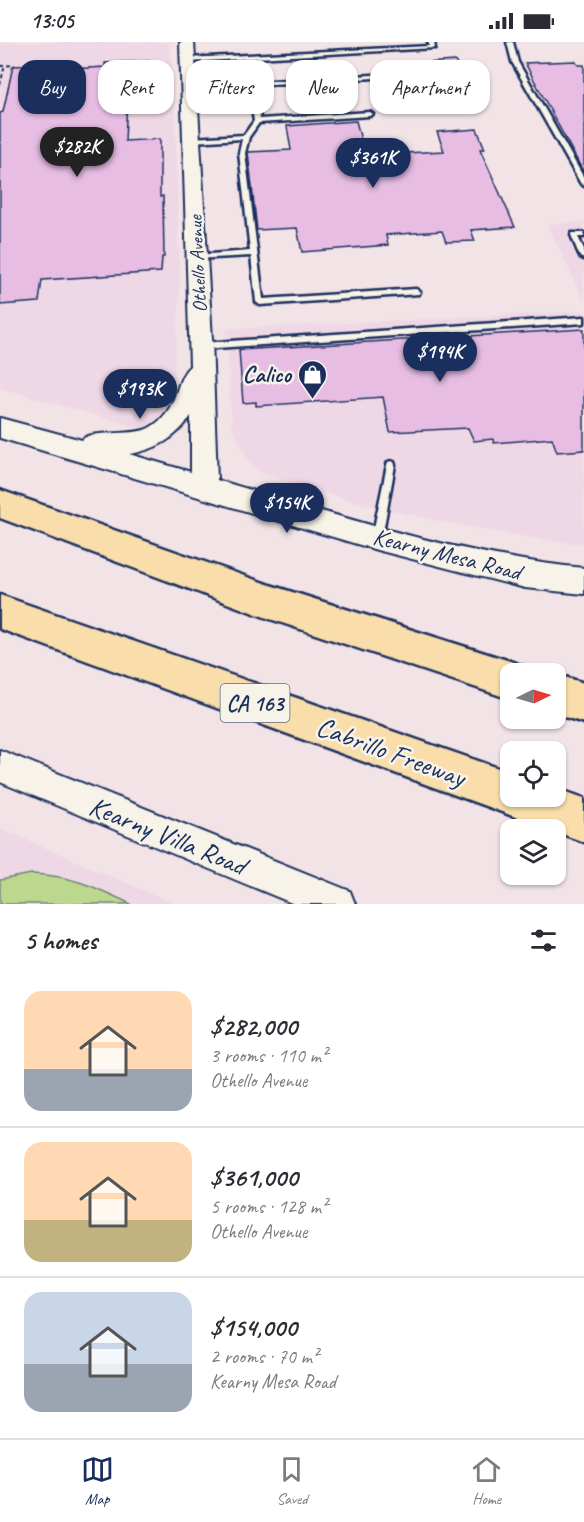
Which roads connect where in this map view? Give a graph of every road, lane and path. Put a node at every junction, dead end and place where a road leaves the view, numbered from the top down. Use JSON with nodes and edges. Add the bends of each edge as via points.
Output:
{"nodes":[{"id":1,"x":431,"y":42,"type":"edge"},
{"id":2,"x":510,"y":42,"type":"edge"},
{"id":3,"x":187,"y":51,"type":"edge"},
{"id":4,"x":5,"y":65,"type":"junction"},
{"id":5,"x":15,"y":65,"type":"dead end"},
{"id":6,"x":0,"y":66,"type":"edge"},
{"id":7,"x":370,"y":77,"type":"edge"},
{"id":8,"x":274,"y":83,"type":"edge"},
{"id":9,"x":0,"y":85,"type":"edge"},
{"id":10,"x":190,"y":114,"type":"edge"},
{"id":11,"x":256,"y":114,"type":"edge"},
{"id":12,"x":370,"y":114,"type":"dead end"},
{"id":13,"x":257,"y":121,"type":"junction"},
{"id":14,"x":246,"y":137,"type":"junction"},
{"id":15,"x":191,"y":140,"type":"junction"},
{"id":16,"x":584,"y":184,"type":"edge"},
{"id":17,"x":584,"y":235,"type":"edge"},
{"id":18,"x":255,"y":253,"type":"junction"},
{"id":19,"x":584,"y":256,"type":"edge"},
{"id":20,"x":197,"y":257,"type":"junction"},
{"id":21,"x":416,"y":292,"type":"dead end"},
{"id":22,"x":584,"y":320,"type":"edge"},
{"id":23,"x":202,"y":346,"type":"junction"},
{"id":24,"x":0,"y":428,"type":"edge"},
{"id":25,"x":47,"y":440,"type":"junction"},
{"id":26,"x":392,"y":465,"type":"dead end"},
{"id":27,"x":204,"y":486,"type":"junction"},
{"id":28,"x":0,"y":504,"type":"edge"},
{"id":29,"x":377,"y":538,"type":"junction"},
{"id":30,"x":584,"y":581,"type":"edge"},
{"id":31,"x":0,"y":612,"type":"edge"},
{"id":32,"x":500,"y":677,"type":"edge"},
{"id":33,"x":566,"y":697,"type":"edge"},
{"id":34,"x":584,"y":703,"type":"edge"},
{"id":35,"x":0,"y":766,"type":"edge"},
{"id":36,"x":500,"y":790,"type":"edge"},
{"id":37,"x":548,"y":807,"type":"edge"},
{"id":38,"x":584,"y":820,"type":"edge"},
{"id":39,"x":337,"y":904,"type":"edge"}],
"edges":[{"from":1,"to":3,"type":"lane","via":[[433,47]]},
{"from":2,"to":16,"type":"lane","via":[[515,62]]},
{"from":4,"to":5,"type":"path"},
{"from":4,"to":6,"type":"path"},
{"from":4,"to":9,"type":"path"},
{"from":7,"to":8,"type":"lane"},
{"from":10,"to":15,"type":"street","name":"Othello Avenue"},
{"from":11,"to":13,"type":"lane"},
{"from":12,"to":13,"type":"lane"},
{"from":13,"to":14,"type":"lane"},
{"from":14,"to":15,"type":"lane"},
{"from":14,"to":18,"type":"lane","via":[[242,153]]},
{"from":15,"to":20,"type":"street","name":"Othello Avenue"},
{"from":17,"to":19,"type":"lane","via":[[574,235]]},
{"from":18,"to":20,"type":"lane"},
{"from":18,"to":21,"type":"lane","via":[[260,302]]},
{"from":20,"to":23,"type":"street","name":"Othello Avenue"},
{"from":22,"to":23,"type":"lane"},
{"from":23,"to":25,"type":"street","via":[[188,400],[178,420],[162,432],[141,443],[117,446]]},
{"from":23,"to":27,"type":"street","name":"Othello Avenue"},
{"from":24,"to":25,"type":"street","name":"Kearny Mesa Road"},
{"from":25,"to":27,"type":"street","name":"Kearny Mesa Road"},
{"from":26,"to":29,"type":"lane"},
{"from":27,"to":29,"type":"street","name":"Kearny Mesa Road"},
{"from":28,"to":32,"type":"highway","via":[[270,603]]},
{"from":29,"to":30,"type":"street","name":"Kearny Mesa Road","via":[[525,575]]},
{"from":31,"to":36,"type":"highway","name":"Cabrillo Freeway","number":"CA 163"},
{"from":33,"to":34,"type":"highway"},
{"from":35,"to":39,"type":"street","name":"Kearny Villa Road"},
{"from":37,"to":38,"type":"highway"}]}
